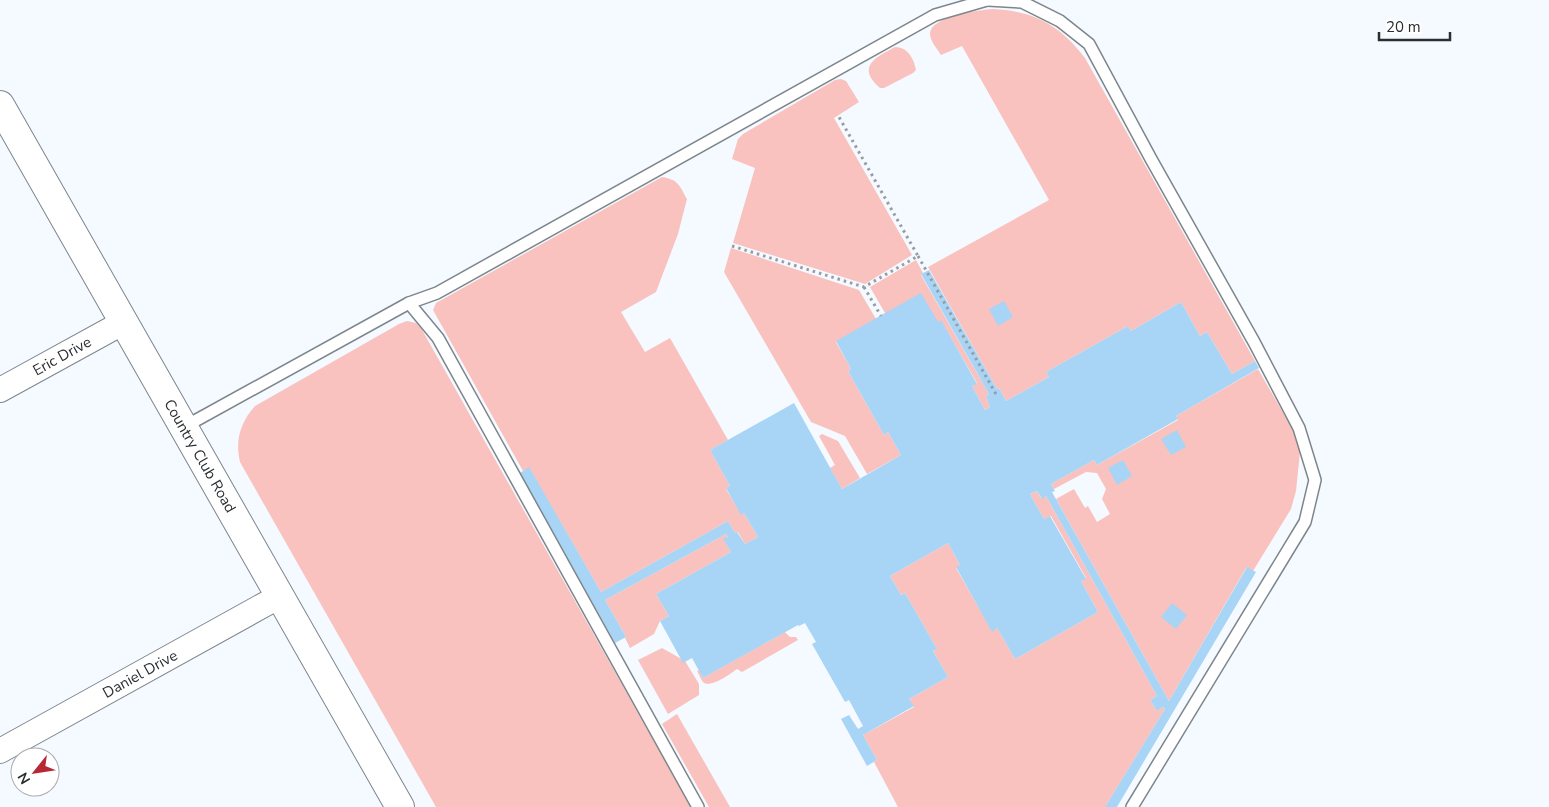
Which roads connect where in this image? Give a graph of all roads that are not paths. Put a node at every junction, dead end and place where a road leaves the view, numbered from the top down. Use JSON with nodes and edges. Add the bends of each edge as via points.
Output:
{"nodes":[{"id":1,"x":988,"y":0,"type":"edge"},
{"id":2,"x":0,"y":105,"type":"edge"},
{"id":3,"x":409,"y":303,"type":"junction"},
{"id":4,"x":124,"y":322,"type":"junction"},
{"id":5,"x":0,"y":390,"type":"edge"},
{"id":6,"x":184,"y":427,"type":"junction"},
{"id":7,"x":280,"y":596,"type":"junction"},
{"id":8,"x":0,"y":751,"type":"edge"},
{"id":9,"x":400,"y":807,"type":"edge"},
{"id":10,"x":698,"y":807,"type":"edge"},
{"id":11,"x":1132,"y":807,"type":"edge"}],
"edges":[{"from":1,"to":3,"type":"lane","via":[[935,15],[437,293]]},
{"from":1,"to":11,"type":"lane","via":[[1022,2],[1060,21],[1089,44],[1299,428],[1315,480],[1305,522]]},
{"from":2,"to":4,"type":"street","name":"Country Club Road"},
{"from":3,"to":6,"type":"lane"},
{"from":3,"to":10,"type":"lane","via":[[438,338]]},
{"from":4,"to":5,"type":"street","name":"Eric Drive"},
{"from":4,"to":6,"type":"street","name":"Country Club Road"},
{"from":6,"to":7,"type":"street","name":"Country Club Road"},
{"from":7,"to":8,"type":"street","name":"Daniel Drive"},
{"from":7,"to":9,"type":"street","name":"Country Club Road"}]}
